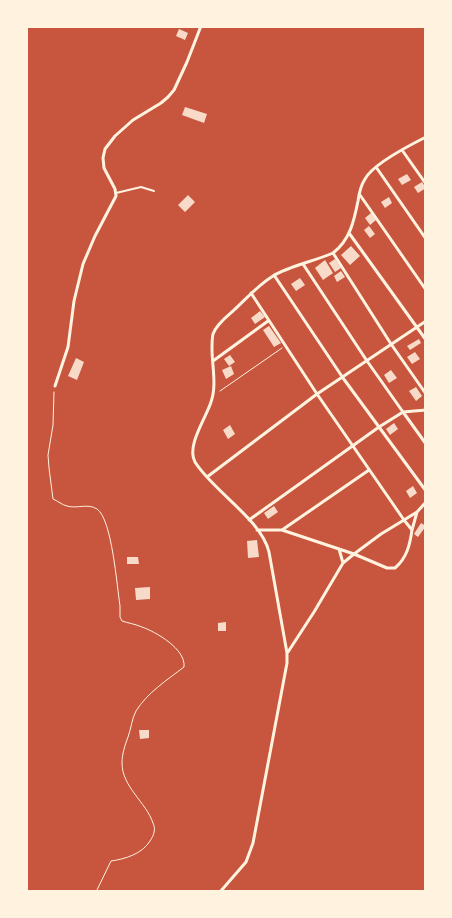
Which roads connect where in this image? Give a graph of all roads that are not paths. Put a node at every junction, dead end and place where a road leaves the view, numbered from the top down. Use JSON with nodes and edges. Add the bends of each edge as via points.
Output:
{"nodes":[{"id":1,"x":201,"y":26,"type":"edge"},
{"id":2,"x":426,"y":137,"type":"edge"},
{"id":3,"x":402,"y":150,"type":"junction"},
{"id":4,"x":376,"y":167,"type":"junction"},
{"id":5,"x":426,"y":184,"type":"edge"},
{"id":6,"x":154,"y":191,"type":"dead end"},
{"id":7,"x":116,"y":192,"type":"junction"},
{"id":8,"x":359,"y":194,"type":"junction"},
{"id":9,"x":350,"y":233,"type":"junction"},
{"id":10,"x":426,"y":238,"type":"edge"},
{"id":11,"x":333,"y":253,"type":"junction"},
{"id":12,"x":303,"y":264,"type":"junction"},
{"id":13,"x":274,"y":275,"type":"junction"},
{"id":14,"x":426,"y":290,"type":"edge"},
{"id":15,"x":251,"y":293,"type":"junction"},
{"id":16,"x":268,"y":321,"type":"junction"},
{"id":17,"x":426,"y":321,"type":"edge"},
{"id":18,"x":416,"y":327,"type":"junction"},
{"id":19,"x":426,"y":340,"type":"edge"},
{"id":20,"x":391,"y":344,"type":"junction"},
{"id":21,"x":212,"y":361,"type":"junction"},
{"id":22,"x":367,"y":361,"type":"junction"},
{"id":23,"x":343,"y":378,"type":"junction"},
{"id":24,"x":55,"y":386,"type":"road end"},
{"id":25,"x":317,"y":394,"type":"junction"},
{"id":26,"x":426,"y":394,"type":"edge"},
{"id":27,"x":426,"y":410,"type":"edge"},
{"id":28,"x":403,"y":412,"type":"junction"},
{"id":29,"x":379,"y":427,"type":"junction"},
{"id":30,"x":426,"y":444,"type":"edge"},
{"id":31,"x":352,"y":445,"type":"junction"},
{"id":32,"x":369,"y":470,"type":"junction"},
{"id":33,"x":207,"y":477,"type":"junction"},
{"id":34,"x":426,"y":492,"type":"edge"},
{"id":35,"x":426,"y":502,"type":"edge"},
{"id":36,"x":417,"y":512,"type":"junction"},
{"id":37,"x":249,"y":520,"type":"junction"},
{"id":38,"x":404,"y":520,"type":"junction"},
{"id":39,"x":257,"y":530,"type":"junction"},
{"id":40,"x":282,"y":530,"type":"junction"},
{"id":41,"x":412,"y":530,"type":"junction"},
{"id":42,"x":340,"y":549,"type":"junction"},
{"id":43,"x":354,"y":554,"type":"junction"},
{"id":44,"x":343,"y":563,"type":"junction"},
{"id":45,"x":287,"y":653,"type":"junction"},
{"id":46,"x":220,"y":892,"type":"edge"}],
"edges":[{"from":1,"to":7,"type":"street","via":[[174,90],[133,120],[105,149],[104,168]]},
{"from":2,"to":3,"type":"street"},
{"from":3,"to":4,"type":"street"},
{"from":3,"to":5,"type":"street"},
{"from":4,"to":8,"type":"street","via":[[365,178]]},
{"from":4,"to":10,"type":"street"},
{"from":6,"to":7,"type":"lane","via":[[141,187]]},
{"from":7,"to":24,"type":"street","via":[[116,200],[83,264],[68,347]]},
{"from":8,"to":9,"type":"street"},
{"from":8,"to":14,"type":"street"},
{"from":9,"to":11,"type":"street"},
{"from":9,"to":18,"type":"street"},
{"from":11,"to":12,"type":"street"},
{"from":11,"to":20,"type":"street"},
{"from":12,"to":13,"type":"street"},
{"from":12,"to":22,"type":"street"},
{"from":13,"to":15,"type":"street"},
{"from":13,"to":23,"type":"street"},
{"from":15,"to":16,"type":"street"},
{"from":15,"to":21,"type":"street","via":[[216,328]]},
{"from":16,"to":21,"type":"street"},
{"from":16,"to":25,"type":"street"},
{"from":17,"to":18,"type":"street"},
{"from":18,"to":19,"type":"street"},
{"from":18,"to":20,"type":"street"},
{"from":20,"to":22,"type":"street"},
{"from":20,"to":26,"type":"street"},
{"from":21,"to":33,"type":"street","via":[[213,396],[192,450],[195,462]]},
{"from":22,"to":23,"type":"street"},
{"from":22,"to":28,"type":"street"},
{"from":23,"to":25,"type":"street"},
{"from":23,"to":29,"type":"street"},
{"from":25,"to":31,"type":"street"},
{"from":25,"to":33,"type":"street"},
{"from":27,"to":28,"type":"street"},
{"from":28,"to":29,"type":"street"},
{"from":28,"to":30,"type":"street"},
{"from":29,"to":31,"type":"street"},
{"from":29,"to":34,"type":"street"},
{"from":31,"to":32,"type":"street"},
{"from":31,"to":37,"type":"street"},
{"from":32,"to":38,"type":"street"},
{"from":32,"to":40,"type":"street"},
{"from":33,"to":37,"type":"street"},
{"from":35,"to":36,"type":"street"},
{"from":36,"to":38,"type":"street"},
{"from":36,"to":41,"type":"street"},
{"from":37,"to":39,"type":"street"},
{"from":38,"to":41,"type":"street"},
{"from":38,"to":43,"type":"street"},
{"from":39,"to":40,"type":"street"},
{"from":39,"to":45,"type":"street","via":[[267,546]]},
{"from":40,"to":42,"type":"street"},
{"from":41,"to":43,"type":"street","via":[[409,548],[395,568],[387,568]]},
{"from":42,"to":43,"type":"street"},
{"from":42,"to":44,"type":"street"},
{"from":43,"to":44,"type":"street"},
{"from":44,"to":45,"type":"street"},
{"from":45,"to":46,"type":"street","via":[[253,844],[246,862]]}]}
